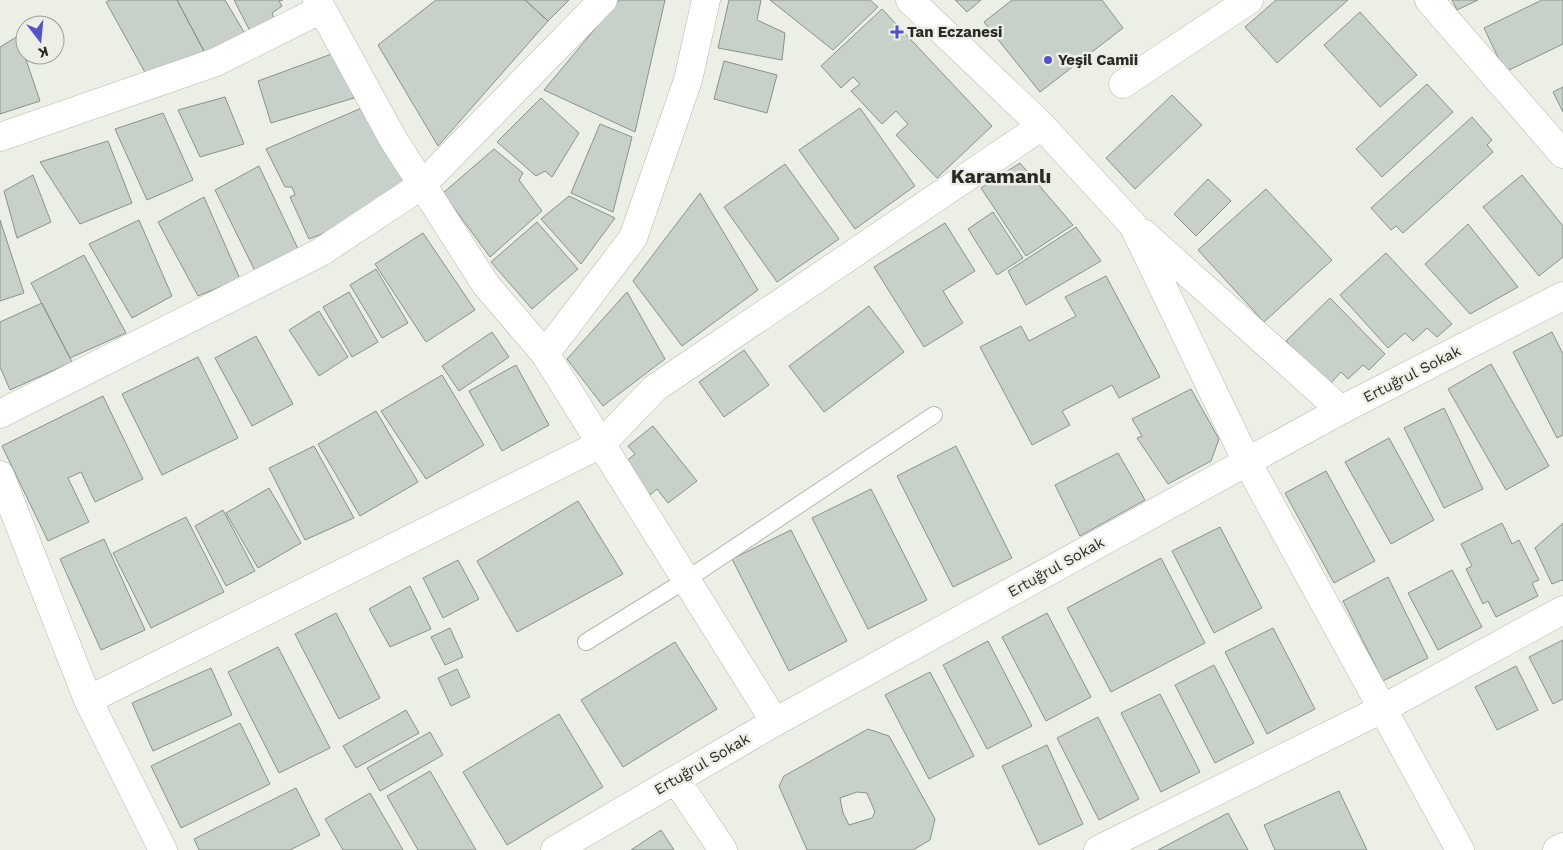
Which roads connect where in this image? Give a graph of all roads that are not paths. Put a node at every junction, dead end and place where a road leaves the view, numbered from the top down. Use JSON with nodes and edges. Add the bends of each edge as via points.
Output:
{"nodes":[{"id":1,"x":604,"y":0,"type":"edge"},
{"id":2,"x":706,"y":0,"type":"edge"},
{"id":3,"x":910,"y":0,"type":"edge"},
{"id":4,"x":1249,"y":0,"type":"edge"},
{"id":5,"x":1429,"y":0,"type":"edge"},
{"id":6,"x":320,"y":4,"type":"edge"},
{"id":7,"x":1123,"y":84,"type":"dead end"},
{"id":8,"x":1042,"y":126,"type":"junction"},
{"id":9,"x":0,"y":136,"type":"edge"},
{"id":10,"x":1563,"y":154,"type":"edge"},
{"id":11,"x":422,"y":185,"type":"junction"},
{"id":12,"x":1133,"y":225,"type":"junction"},
{"id":13,"x":1563,"y":296,"type":"edge"},
{"id":14,"x":545,"y":354,"type":"junction"},
{"id":15,"x":1341,"y":410,"type":"junction"},
{"id":16,"x":0,"y":414,"type":"edge"},
{"id":17,"x":934,"y":415,"type":"dead end"},
{"id":18,"x":601,"y":444,"type":"junction"},
{"id":19,"x":1247,"y":462,"type":"junction"},
{"id":20,"x":0,"y":475,"type":"edge"},
{"id":21,"x":686,"y":580,"type":"junction"},
{"id":22,"x":1563,"y":610,"type":"edge"},
{"id":23,"x":586,"y":642,"type":"dead end"},
{"id":24,"x":88,"y":700,"type":"junction"},
{"id":25,"x":1382,"y":708,"type":"junction"},
{"id":26,"x":775,"y":722,"type":"junction"},
{"id":27,"x":676,"y":780,"type":"junction"},
{"id":28,"x":156,"y":843,"type":"edge"},
{"id":29,"x":1563,"y":847,"type":"edge"},
{"id":30,"x":555,"y":850,"type":"edge"},
{"id":31,"x":723,"y":850,"type":"edge"},
{"id":32,"x":1098,"y":850,"type":"edge"},
{"id":33,"x":1460,"y":850,"type":"edge"},
{"id":34,"x":1557,"y":850,"type":"edge"}],
"edges":[{"from":1,"to":11,"type":"street"},
{"from":2,"to":14,"type":"street","via":[[688,80],[633,238]]},
{"from":3,"to":8,"type":"street"},
{"from":4,"to":7,"type":"street"},
{"from":5,"to":10,"type":"street"},
{"from":6,"to":9,"type":"street","via":[[216,62]]},
{"from":6,"to":11,"type":"street","via":[[392,139]]},
{"from":8,"to":12,"type":"street"},
{"from":8,"to":18,"type":"street","via":[[655,388]]},
{"from":11,"to":14,"type":"street","via":[[486,285]]},
{"from":11,"to":16,"type":"street","via":[[321,252]]},
{"from":12,"to":15,"type":"street"},
{"from":12,"to":19,"type":"street"},
{"from":13,"to":15,"type":"street","name":"Ertuğrul Sokak"},
{"from":14,"to":18,"type":"street"},
{"from":15,"to":19,"type":"street","name":"Ertuğrul Sokak"},
{"from":17,"to":21,"type":"lane"},
{"from":18,"to":21,"type":"street"},
{"from":18,"to":24,"type":"street"},
{"from":19,"to":25,"type":"street"},
{"from":19,"to":26,"type":"street","name":"Ertuğrul Sokak"},
{"from":20,"to":24,"type":"street"},
{"from":21,"to":23,"type":"lane"},
{"from":21,"to":26,"type":"street"},
{"from":22,"to":25,"type":"street"},
{"from":24,"to":28,"type":"street"},
{"from":25,"to":32,"type":"street"},
{"from":25,"to":33,"type":"street"},
{"from":26,"to":27,"type":"street","name":"Ertuğrul Sokak"},
{"from":27,"to":30,"type":"street","name":"Ertuğrul Sokak"},
{"from":27,"to":31,"type":"street"},
{"from":29,"to":34,"type":"street"}]}
